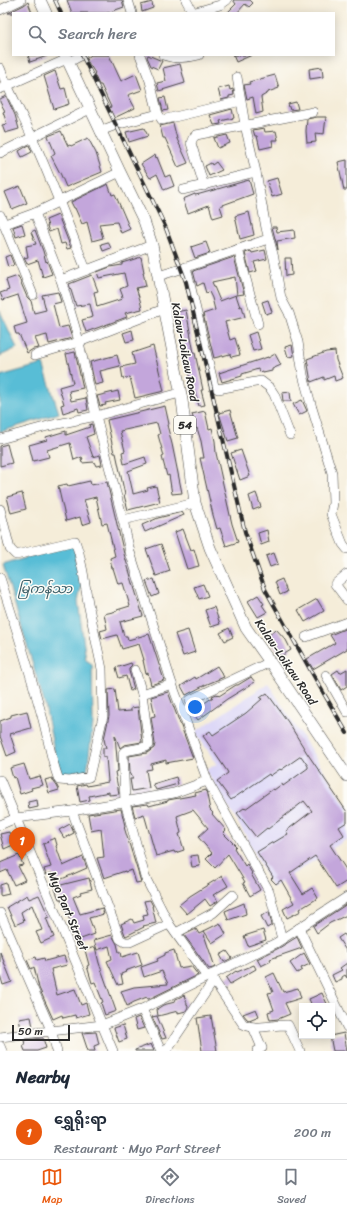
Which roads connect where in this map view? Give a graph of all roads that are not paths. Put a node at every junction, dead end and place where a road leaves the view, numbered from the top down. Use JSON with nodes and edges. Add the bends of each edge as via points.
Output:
{"nodes":[{"id":1,"x":21,"y":0,"type":"edge"},
{"id":2,"x":40,"y":0,"type":"edge"},
{"id":3,"x":128,"y":0,"type":"edge"},
{"id":4,"x":186,"y":0,"type":"edge"},
{"id":5,"x":227,"y":0,"type":"edge"},
{"id":6,"x":0,"y":10,"type":"edge"},
{"id":7,"x":46,"y":12,"type":"edge"},
{"id":8,"x":132,"y":12,"type":"edge"},
{"id":9,"x":192,"y":12,"type":"edge"},
{"id":10,"x":196,"y":12,"type":"edge"},
{"id":11,"x":78,"y":56,"type":"edge"},
{"id":12,"x":140,"y":56,"type":"edge"},
{"id":13,"x":166,"y":56,"type":"edge"},
{"id":14,"x":194,"y":56,"type":"edge"},
{"id":15,"x":67,"y":59,"type":"edge"},
{"id":16,"x":0,"y":68,"type":"edge"},
{"id":17,"x":237,"y":77,"type":"dead end"},
{"id":18,"x":3,"y":87,"type":"edge"},
{"id":19,"x":241,"y":101,"type":"junction"},
{"id":20,"x":90,"y":109,"type":"junction"},
{"id":21,"x":313,"y":112,"type":"dead end"},
{"id":22,"x":158,"y":114,"type":"junction"},
{"id":23,"x":245,"y":125,"type":"junction"},
{"id":24,"x":100,"y":131,"type":"junction"},
{"id":25,"x":32,"y":137,"type":"junction"},
{"id":26,"x":0,"y":153,"type":"edge"},
{"id":27,"x":120,"y":172,"type":"junction"},
{"id":28,"x":256,"y":172,"type":"junction"},
{"id":29,"x":204,"y":186,"type":"junction"},
{"id":30,"x":183,"y":190,"type":"dead end"},
{"id":31,"x":60,"y":201,"type":"junction"},
{"id":32,"x":35,"y":213,"type":"junction"},
{"id":33,"x":0,"y":215,"type":"edge"},
{"id":34,"x":5,"y":224,"type":"junction"},
{"id":35,"x":268,"y":239,"type":"junction"},
{"id":36,"x":152,"y":245,"type":"junction"},
{"id":37,"x":238,"y":249,"type":"junction"},
{"id":38,"x":186,"y":267,"type":"junction"},
{"id":39,"x":86,"y":270,"type":"junction"},
{"id":40,"x":158,"y":276,"type":"junction"},
{"id":41,"x":61,"y":280,"type":"junction"},
{"id":42,"x":33,"y":295,"type":"dead end"},
{"id":43,"x":164,"y":309,"type":"junction"},
{"id":44,"x":258,"y":324,"type":"dead end"},
{"id":45,"x":79,"y":342,"type":"junction"},
{"id":46,"x":35,"y":355,"type":"dead end"},
{"id":47,"x":180,"y":393,"type":"junction"},
{"id":48,"x":96,"y":416,"type":"junction"},
{"id":49,"x":290,"y":435,"type":"dead end"},
{"id":50,"x":0,"y":439,"type":"edge"},
{"id":51,"x":195,"y":503,"type":"junction"},
{"id":52,"x":0,"y":509,"type":"edge"},
{"id":53,"x":124,"y":520,"type":"junction"},
{"id":54,"x":347,"y":549,"type":"edge"},
{"id":55,"x":347,"y":574,"type":"edge"},
{"id":56,"x":0,"y":578,"type":"edge"},
{"id":57,"x":347,"y":600,"type":"edge"},
{"id":58,"x":347,"y":622,"type":"edge"},
{"id":59,"x":306,"y":637,"type":"dead end"},
{"id":60,"x":270,"y":662,"type":"junction"},
{"id":61,"x":135,"y":670,"type":"dead end"},
{"id":62,"x":326,"y":675,"type":"dead end"},
{"id":63,"x":172,"y":684,"type":"junction"},
{"id":64,"x":142,"y":694,"type":"junction"},
{"id":65,"x":190,"y":700,"type":"dead end"},
{"id":66,"x":347,"y":712,"type":"edge"},
{"id":67,"x":347,"y":776,"type":"edge"},
{"id":68,"x":0,"y":780,"type":"edge"},
{"id":69,"x":207,"y":781,"type":"junction"},
{"id":70,"x":125,"y":802,"type":"junction"},
{"id":71,"x":72,"y":811,"type":"junction"},
{"id":72,"x":16,"y":818,"type":"junction"},
{"id":73,"x":0,"y":825,"type":"edge"},
{"id":74,"x":233,"y":895,"type":"dead end"},
{"id":75,"x":347,"y":897,"type":"edge"},
{"id":76,"x":0,"y":913,"type":"edge"},
{"id":77,"x":169,"y":924,"type":"junction"},
{"id":78,"x":299,"y":928,"type":"junction"},
{"id":79,"x":176,"y":933,"type":"junction"},
{"id":80,"x":282,"y":939,"type":"junction"},
{"id":81,"x":210,"y":978,"type":"junction"},
{"id":82,"x":142,"y":1009,"type":"junction"},
{"id":83,"x":102,"y":1025,"type":"junction"},
{"id":84,"x":253,"y":1027,"type":"junction"},
{"id":85,"x":347,"y":1027,"type":"edge"},
{"id":86,"x":51,"y":1030,"type":"junction"},
{"id":87,"x":0,"y":1037,"type":"edge"},
{"id":88,"x":0,"y":1046,"type":"edge"},
{"id":89,"x":2,"y":1051,"type":"edge"},
{"id":90,"x":57,"y":1051,"type":"edge"},
{"id":91,"x":113,"y":1051,"type":"edge"},
{"id":92,"x":161,"y":1051,"type":"edge"},
{"id":93,"x":166,"y":1051,"type":"edge"},
{"id":94,"x":257,"y":1051,"type":"edge"},
{"id":95,"x":300,"y":1051,"type":"edge"}],
"edges":[{"from":1,"to":6,"type":"street"},
{"from":2,"to":7,"type":"main road"},
{"from":3,"to":8,"type":"street"},
{"from":4,"to":9,"type":"street"},
{"from":5,"to":10,"type":"street","via":[[220,5]]},
{"from":11,"to":15,"type":"street"},
{"from":12,"to":22,"type":"street","via":[[150,80]]},
{"from":13,"to":14,"type":"street"},
{"from":15,"to":18,"type":"street"},
{"from":15,"to":20,"type":"main road","name":"Kalaw-Loikaw Road","number":"54"},
{"from":16,"to":18,"type":"street"},
{"from":17,"to":19,"type":"street"},
{"from":18,"to":25,"type":"street"},
{"from":19,"to":22,"type":"street","via":[[162,120]]},
{"from":19,"to":23,"type":"street"},
{"from":20,"to":24,"type":"main road","name":"Kalaw-Loikaw Road","number":"54"},
{"from":20,"to":25,"type":"street"},
{"from":21,"to":23,"type":"street"},
{"from":22,"to":24,"type":"street"},
{"from":23,"to":28,"type":"street"},
{"from":23,"to":29,"type":"street","via":[[196,135],[193,138],[191,143]]},
{"from":24,"to":27,"type":"main road","name":"Kalaw-Loikaw Road","number":"54"},
{"from":25,"to":26,"type":"street"},
{"from":25,"to":31,"type":"street"},
{"from":27,"to":31,"type":"street"},
{"from":27,"to":36,"type":"main road","name":"Kalaw-Loikaw Road","number":"54","via":[[144,221]]},
{"from":28,"to":29,"type":"street"},
{"from":28,"to":35,"type":"street"},
{"from":29,"to":30,"type":"street"},
{"from":31,"to":32,"type":"street"},
{"from":31,"to":39,"type":"street"},
{"from":32,"to":34,"type":"street"},
{"from":32,"to":41,"type":"street"},
{"from":33,"to":34,"type":"street"},
{"from":34,"to":42,"type":"street"},
{"from":35,"to":37,"type":"street"},
{"from":35,"to":54,"type":"street","via":[[281,298],[289,313],[298,342],[303,375],[332,473],[331,514]]},
{"from":36,"to":39,"type":"street"},
{"from":36,"to":40,"type":"main road","name":"Kalaw-Loikaw Road","number":"54"},
{"from":37,"to":38,"type":"street"},
{"from":37,"to":44,"type":"street"},
{"from":38,"to":40,"type":"street"},
{"from":38,"to":49,"type":"street","via":[[214,386],[218,389],[261,380],[274,394]]},
{"from":39,"to":41,"type":"street"},
{"from":40,"to":43,"type":"main road","name":"Kalaw-Loikaw Road","number":"54"},
{"from":41,"to":45,"type":"street"},
{"from":43,"to":45,"type":"street"},
{"from":43,"to":47,"type":"main road","name":"Kalaw-Loikaw Road","number":"54"},
{"from":45,"to":46,"type":"street"},
{"from":45,"to":48,"type":"street"},
{"from":47,"to":48,"type":"street"},
{"from":47,"to":51,"type":"main road","name":"Kalaw-Loikaw Road","number":"54"},
{"from":48,"to":50,"type":"street"},
{"from":48,"to":53,"type":"street"},
{"from":51,"to":53,"type":"street"},
{"from":51,"to":60,"type":"main road","name":"Kalaw-Loikaw Road","number":"54","via":[[210,548],[246,628]]},
{"from":52,"to":56,"type":"street","via":[[10,549],[16,555],[75,541],[79,552],[102,669],[103,716],[89,777],[70,781],[59,780]]},
{"from":53,"to":63,"type":"street","via":[[130,552]]},
{"from":55,"to":57,"type":"street","via":[[335,584]]},
{"from":58,"to":59,"type":"street"},
{"from":60,"to":65,"type":"street"},
{"from":60,"to":67,"type":"main road","name":"Kalaw-Loikaw Road","number":"54"},
{"from":61,"to":64,"type":"street"},
{"from":62,"to":66,"type":"street"},
{"from":63,"to":64,"type":"street"},
{"from":63,"to":69,"type":"street"},
{"from":64,"to":70,"type":"street","via":[[149,745],[123,753]]},
{"from":68,"to":72,"type":"street","name":"Myo Part Street"},
{"from":69,"to":70,"type":"street","via":[[174,793]]},
{"from":69,"to":80,"type":"street","via":[[269,891]]},
{"from":70,"to":71,"type":"street"},
{"from":70,"to":77,"type":"street","via":[[146,877]]},
{"from":71,"to":72,"type":"street"},
{"from":71,"to":77,"type":"street","via":[[120,939],[130,942]]},
{"from":72,"to":73,"type":"street"},
{"from":72,"to":83,"type":"street","name":"Myo Part Street"},
{"from":74,"to":79,"type":"street","via":[[213,913]]},
{"from":75,"to":78,"type":"street"},
{"from":76,"to":86,"type":"street"},
{"from":77,"to":79,"type":"street"},
{"from":78,"to":80,"type":"street"},
{"from":78,"to":85,"type":"street"},
{"from":79,"to":81,"type":"street"},
{"from":80,"to":81,"type":"street"},
{"from":81,"to":82,"type":"street"},
{"from":81,"to":84,"type":"street","via":[[243,1024]]},
{"from":81,"to":93,"type":"street"},
{"from":82,"to":83,"type":"street"},
{"from":82,"to":92,"type":"street"},
{"from":83,"to":86,"type":"street"},
{"from":83,"to":91,"type":"street","name":"Myo Part Street"},
{"from":84,"to":94,"type":"street","via":[[262,1048]]},
{"from":84,"to":95,"type":"street","via":[[288,1026]]},
{"from":86,"to":87,"type":"street"},
{"from":86,"to":90,"type":"street"},
{"from":88,"to":89,"type":"street"}]}
